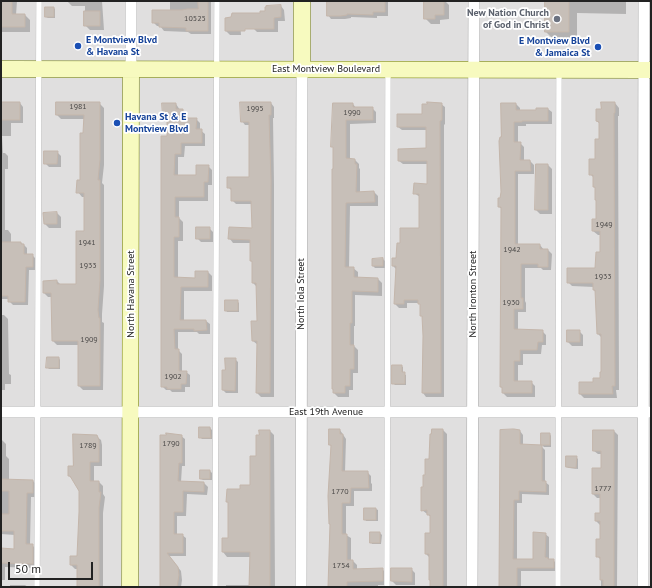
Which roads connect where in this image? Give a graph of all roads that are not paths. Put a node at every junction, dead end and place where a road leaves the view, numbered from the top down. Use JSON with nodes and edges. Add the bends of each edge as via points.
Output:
{"nodes":[{"id":1,"x":39,"y":1,"type":"edge"},
{"id":2,"x":131,"y":1,"type":"edge"},
{"id":3,"x":217,"y":1,"type":"edge"},
{"id":4,"x":302,"y":1,"type":"edge"},
{"id":5,"x":474,"y":1,"type":"edge"},
{"id":6,"x":644,"y":1,"type":"edge"},
{"id":7,"x":1,"y":69,"type":"edge"},
{"id":8,"x":39,"y":69,"type":"junction"},
{"id":9,"x":131,"y":69,"type":"junction"},
{"id":10,"x":217,"y":69,"type":"junction"},
{"id":11,"x":302,"y":69,"type":"junction"},
{"id":12,"x":388,"y":69,"type":"junction"},
{"id":13,"x":473,"y":69,"type":"junction"},
{"id":14,"x":559,"y":70,"type":"junction"},
{"id":15,"x":647,"y":70,"type":"edge"},
{"id":16,"x":1,"y":412,"type":"edge"},
{"id":17,"x":37,"y":412,"type":"junction"},
{"id":18,"x":130,"y":412,"type":"junction"},
{"id":19,"x":216,"y":412,"type":"junction"},
{"id":20,"x":301,"y":412,"type":"junction"},
{"id":21,"x":387,"y":412,"type":"junction"},
{"id":22,"x":473,"y":412,"type":"junction"},
{"id":23,"x":558,"y":412,"type":"junction"},
{"id":24,"x":647,"y":412,"type":"edge"},
{"id":25,"x":37,"y":587,"type":"edge"},
{"id":26,"x":130,"y":587,"type":"edge"},
{"id":27,"x":216,"y":587,"type":"edge"},
{"id":28,"x":301,"y":587,"type":"edge"},
{"id":29,"x":387,"y":587,"type":"edge"},
{"id":30,"x":472,"y":587,"type":"edge"},
{"id":31,"x":558,"y":587,"type":"edge"},
{"id":32,"x":643,"y":587,"type":"edge"}],
"edges":[{"from":1,"to":8,"type":"lane"},
{"from":2,"to":9,"type":"street","name":"North Havana Street"},
{"from":3,"to":10,"type":"lane"},
{"from":4,"to":11,"type":"main road","name":"North Iola Street"},
{"from":5,"to":13,"type":"street","name":"North Ironton Street"},
{"from":6,"to":15,"type":"street"},
{"from":7,"to":8,"type":"main road","name":"East Montview Boulevard"},
{"from":8,"to":9,"type":"main road","name":"East Montview Boulevard"},
{"from":8,"to":17,"type":"lane"},
{"from":9,"to":10,"type":"main road","name":"East Montview Boulevard"},
{"from":9,"to":18,"type":"main road","name":"North Havana Street"},
{"from":10,"to":11,"type":"main road","name":"East Montview Boulevard"},
{"from":10,"to":19,"type":"lane"},
{"from":11,"to":12,"type":"main road","name":"East Montview Boulevard"},
{"from":11,"to":20,"type":"street","name":"North Iola Street"},
{"from":12,"to":13,"type":"main road","name":"East Montview Boulevard"},
{"from":12,"to":21,"type":"lane"},
{"from":13,"to":14,"type":"main road","name":"East Montview Boulevard"},
{"from":13,"to":22,"type":"street","name":"North Ironton Street"},
{"from":14,"to":15,"type":"main road","name":"East Montview Boulevard"},
{"from":14,"to":23,"type":"lane"},
{"from":15,"to":24,"type":"street"},
{"from":16,"to":17,"type":"street","name":"East 19th Avenue"},
{"from":17,"to":18,"type":"street","name":"East 19th Avenue"},
{"from":17,"to":25,"type":"lane"},
{"from":18,"to":19,"type":"street","name":"East 19th Avenue"},
{"from":18,"to":26,"type":"main road","name":"North Havana Street"},
{"from":19,"to":20,"type":"street","name":"East 19th Avenue"},
{"from":19,"to":27,"type":"lane"},
{"from":20,"to":21,"type":"street","name":"East 19th Avenue"},
{"from":20,"to":28,"type":"street","name":"North Iola Street"},
{"from":21,"to":22,"type":"street","name":"East 19th Avenue"},
{"from":21,"to":29,"type":"lane"},
{"from":22,"to":23,"type":"street","name":"East 19th Avenue"},
{"from":22,"to":30,"type":"street","name":"North Ironton Street"},
{"from":23,"to":24,"type":"street","name":"East 19th Avenue"},
{"from":23,"to":31,"type":"lane"},
{"from":24,"to":32,"type":"street"}]}
